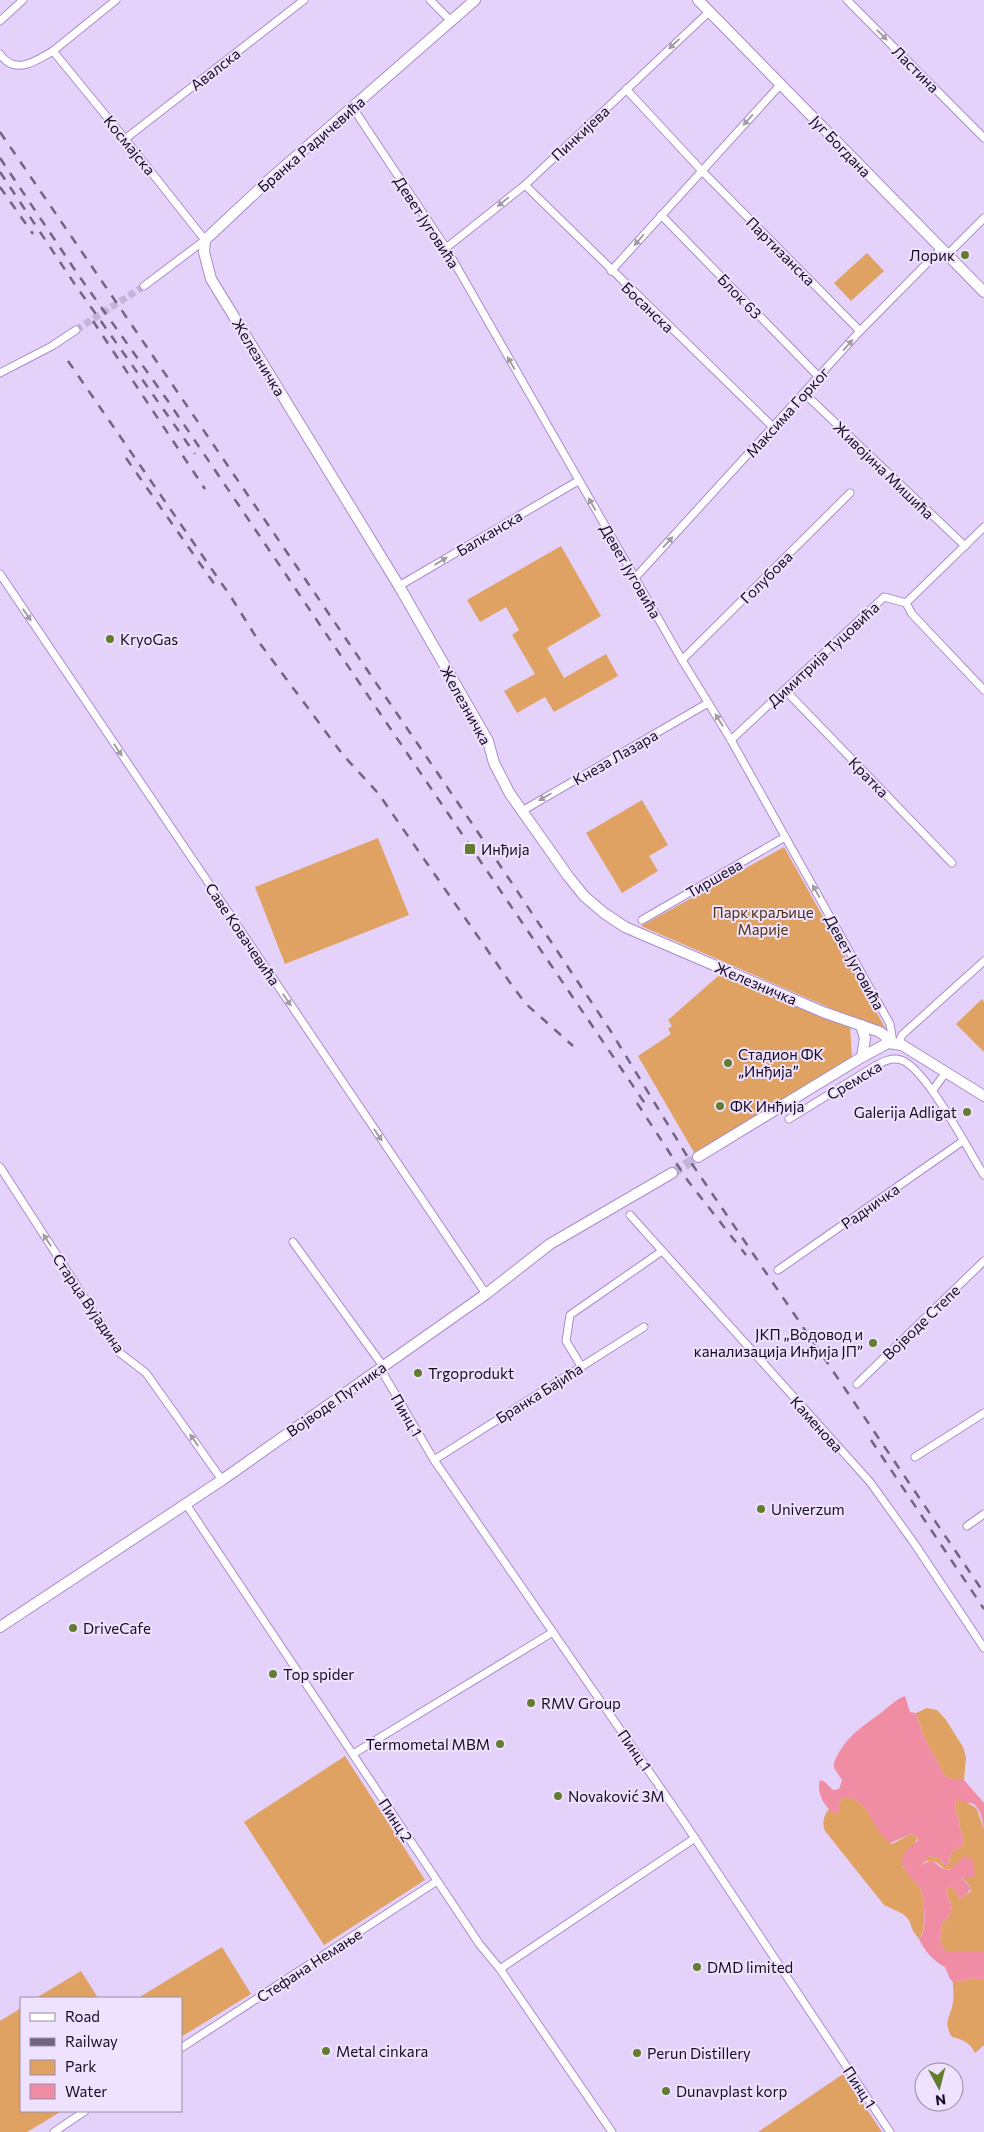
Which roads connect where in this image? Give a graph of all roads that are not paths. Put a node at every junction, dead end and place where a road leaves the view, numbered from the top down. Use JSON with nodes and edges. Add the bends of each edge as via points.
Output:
{"nodes":[{"id":1,"x":23,"y":0,"type":"edge"},
{"id":2,"x":116,"y":0,"type":"edge"},
{"id":3,"x":304,"y":0,"type":"edge"},
{"id":4,"x":430,"y":0,"type":"edge"},
{"id":5,"x":475,"y":0,"type":"edge"},
{"id":6,"x":698,"y":0,"type":"edge"},
{"id":7,"x":847,"y":0,"type":"edge"},
{"id":8,"x":710,"y":11,"type":"junction"},
{"id":9,"x":0,"y":21,"type":"edge"},
{"id":10,"x":451,"y":21,"type":"junction"},
{"id":11,"x":53,"y":51,"type":"junction"},
{"id":12,"x":0,"y":54,"type":"edge"},
{"id":13,"x":781,"y":84,"type":"junction"},
{"id":14,"x":626,"y":89,"type":"junction"},
{"id":15,"x":353,"y":108,"type":"junction"},
{"id":16,"x":984,"y":138,"type":"edge"},
{"id":17,"x":126,"y":139,"type":"junction"},
{"id":18,"x":702,"y":170,"type":"junction"},
{"id":19,"x":525,"y":185,"type":"junction"},
{"id":20,"x":661,"y":215,"type":"junction"},
{"id":21,"x":984,"y":218,"type":"edge"},
{"id":22,"x":205,"y":240,"type":"junction"},
{"id":23,"x":446,"y":248,"type":"junction"},
{"id":24,"x":945,"y":251,"type":"junction"},
{"id":25,"x":611,"y":271,"type":"junction"},
{"id":26,"x":144,"y":286,"type":"tunnel mouth"},
{"id":27,"x":984,"y":292,"type":"edge"},
{"id":28,"x":76,"y":330,"type":"tunnel mouth"},
{"id":29,"x":860,"y":331,"type":"junction"},
{"id":30,"x":0,"y":373,"type":"edge"},
{"id":31,"x":819,"y":377,"type":"junction"},
{"id":32,"x":804,"y":393,"type":"junction"},
{"id":33,"x":773,"y":427,"type":"junction"},
{"id":34,"x":578,"y":480,"type":"junction"},
{"id":35,"x":850,"y":493,"type":"dead end"},
{"id":36,"x":984,"y":527,"type":"edge"},
{"id":37,"x":965,"y":546,"type":"junction"},
{"id":38,"x":0,"y":574,"type":"edge"},
{"id":39,"x":635,"y":578,"type":"junction"},
{"id":40,"x":400,"y":586,"type":"junction"},
{"id":41,"x":906,"y":603,"type":"junction"},
{"id":42,"x":682,"y":660,"type":"junction"},
{"id":43,"x":984,"y":690,"type":"edge"},
{"id":44,"x":786,"y":691,"type":"junction"},
{"id":45,"x":708,"y":703,"type":"junction"},
{"id":46,"x":731,"y":740,"type":"junction"},
{"id":47,"x":522,"y":811,"type":"junction"},
{"id":48,"x":785,"y":837,"type":"junction"},
{"id":49,"x":952,"y":863,"type":"dead end"},
{"id":50,"x":642,"y":920,"type":"dead end"},
{"id":51,"x":984,"y":961,"type":"edge"},
{"id":52,"x":861,"y":1025,"type":"junction"},
{"id":53,"x":893,"y":1043,"type":"junction"},
{"id":54,"x":862,"y":1057,"type":"junction"},
{"id":55,"x":946,"y":1072,"type":"junction"},
{"id":56,"x":933,"y":1090,"type":"junction"},
{"id":57,"x":984,"y":1096,"type":"edge"},
{"id":58,"x":788,"y":1119,"type":"dead end"},
{"id":59,"x":963,"y":1141,"type":"junction"},
{"id":60,"x":698,"y":1157,"type":"tunnel mouth"},
{"id":61,"x":0,"y":1167,"type":"edge"},
{"id":62,"x":672,"y":1173,"type":"tunnel mouth"},
{"id":63,"x":984,"y":1175,"type":"edge"},
{"id":64,"x":630,"y":1215,"type":"dead end"},
{"id":65,"x":294,"y":1242,"type":"dead end"},
{"id":66,"x":662,"y":1251,"type":"junction"},
{"id":67,"x":984,"y":1261,"type":"edge"},
{"id":68,"x":778,"y":1270,"type":"dead end"},
{"id":69,"x":486,"y":1294,"type":"junction"},
{"id":70,"x":644,"y":1326,"type":"dead end"},
{"id":71,"x":581,"y":1366,"type":"junction"},
{"id":72,"x":381,"y":1367,"type":"junction"},
{"id":73,"x":857,"y":1384,"type":"dead end"},
{"id":74,"x":984,"y":1413,"type":"edge"},
{"id":75,"x":915,"y":1457,"type":"dead end"},
{"id":76,"x":434,"y":1460,"type":"junction"},
{"id":77,"x":222,"y":1480,"type":"junction"},
{"id":78,"x":186,"y":1504,"type":"junction"},
{"id":79,"x":984,"y":1514,"type":"edge"},
{"id":80,"x":967,"y":1526,"type":"dead end"},
{"id":81,"x":0,"y":1627,"type":"edge"},
{"id":82,"x":553,"y":1632,"type":"junction"},
{"id":83,"x":984,"y":1648,"type":"edge"},
{"id":84,"x":353,"y":1754,"type":"junction"},
{"id":85,"x":695,"y":1838,"type":"junction"},
{"id":86,"x":437,"y":1881,"type":"junction"},
{"id":87,"x":500,"y":1969,"type":"junction"},
{"id":88,"x":182,"y":2047,"type":"edge"},
{"id":89,"x":84,"y":2112,"type":"edge"},
{"id":90,"x":54,"y":2132,"type":"edge"},
{"id":91,"x":612,"y":2132,"type":"edge"},
{"id":92,"x":890,"y":2132,"type":"edge"}],
"edges":[{"from":1,"to":9,"type":"street"},
{"from":2,"to":11,"type":"street"},
{"from":3,"to":17,"type":"street","name":"Авалска"},
{"from":4,"to":10,"type":"street"},
{"from":5,"to":10,"type":"street","name":"Бранка Радичевића"},
{"from":6,"to":8,"type":"street","name":"Југ Богдана"},
{"from":7,"to":16,"type":"street","name":"Ластина","one_way":true},
{"from":8,"to":13,"type":"street","name":"Југ Богдана"},
{"from":8,"to":14,"type":"street","name":"Пинкијева","one_way":true},
{"from":10,"to":15,"type":"street","name":"Бранка Радичевића"},
{"from":11,"to":12,"type":"street","via":[[22,66],[8,63]]},
{"from":11,"to":17,"type":"street","name":"Космајска"},
{"from":13,"to":18,"type":"street","one_way":true},
{"from":13,"to":24,"type":"street","name":"Југ Богдана"},
{"from":14,"to":18,"type":"street","name":"Партизанска"},
{"from":14,"to":19,"type":"street","name":"Пинкијева"},
{"from":15,"to":22,"type":"street","name":"Бранка Радичевића"},
{"from":15,"to":23,"type":"street","name":"Девет Југовића"},
{"from":17,"to":22,"type":"street","name":"Космајска"},
{"from":18,"to":20,"type":"street"},
{"from":18,"to":29,"type":"street","name":"Партизанска"},
{"from":19,"to":23,"type":"street","name":"Пинкијева","one_way":true},
{"from":19,"to":25,"type":"street","name":"Босанска"},
{"from":20,"to":25,"type":"street","one_way":true},
{"from":20,"to":31,"type":"street","name":"Блок 63"},
{"from":21,"to":24,"type":"street","name":"Максима Горког"},
{"from":22,"to":26,"type":"street","name":"Бранка Радичевића"},
{"from":22,"to":40,"type":"street","name":"Железничка","via":[[205,262],[211,279]]},
{"from":34,"to":23,"type":"street","name":"Девет Југовића","one_way":true},
{"from":24,"to":27,"type":"street","name":"Југ Богдана"},
{"from":24,"to":29,"type":"street","name":"Максима Горког"},
{"from":25,"to":33,"type":"street","name":"Босанска"},
{"from":28,"to":30,"type":"street"},
{"from":31,"to":29,"type":"street","name":"Максима Горког","one_way":true},
{"from":31,"to":32,"type":"street","name":"Максима Горког"},
{"from":32,"to":33,"type":"street","name":"Максима Горког"},
{"from":32,"to":37,"type":"street","name":"Живојина Мишића"},
{"from":39,"to":33,"type":"street","name":"Максима Горког","one_way":true},
{"from":39,"to":34,"type":"street","name":"Девет Југовића","one_way":true},
{"from":40,"to":34,"type":"street","name":"Балканска","one_way":true},
{"from":35,"to":42,"type":"street","name":"Голубова"},
{"from":36,"to":37,"type":"street"},
{"from":37,"to":41,"type":"street"},
{"from":38,"to":69,"type":"street","name":"Саве Ковачевића","one_way":true},
{"from":39,"to":42,"type":"street","name":"Девет Југовића"},
{"from":40,"to":47,"type":"street","name":"Железничка","via":[[488,741],[494,763]]},
{"from":41,"to":43,"type":"street","via":[[912,614]]},
{"from":41,"to":44,"type":"street","name":"Димитрија Туцовића","via":[[884,597]]},
{"from":42,"to":45,"type":"street","name":"Девет Југовића"},
{"from":44,"to":46,"type":"street","name":"Димитрија Туцовића"},
{"from":44,"to":49,"type":"street","name":"Кратка"},
{"from":46,"to":45,"type":"street","name":"Девет Југовића","one_way":true},
{"from":45,"to":47,"type":"street","name":"Кнеза Лазара","one_way":true},
{"from":46,"to":48,"type":"street","name":"Девет Југовића"},
{"from":47,"to":52,"type":"street","name":"Железничка","via":[[584,896],[611,918],[823,1012]]},
{"from":48,"to":50,"type":"street","name":"Тиршева"},
{"from":53,"to":48,"type":"street","name":"Девет Југовића","one_way":true,"via":[[890,1024]]},
{"from":51,"to":53,"type":"street"},
{"from":52,"to":53,"type":"street","name":"Железничка","via":[[880,1032]]},
{"from":52,"to":54,"type":"street","via":[[865,1038]]},
{"from":53,"to":54,"type":"street"},
{"from":53,"to":55,"type":"street","name":"Железничка"},
{"from":54,"to":60,"type":"street"},
{"from":55,"to":56,"type":"street"},
{"from":55,"to":57,"type":"street","name":"Железничка"},
{"from":56,"to":58,"type":"street","name":"Сремска","via":[[913,1067],[892,1059]]},
{"from":56,"to":59,"type":"street","name":"Сремска"},
{"from":59,"to":63,"type":"street","name":"Сремска"},
{"from":59,"to":68,"type":"street","name":"Радничка"},
{"from":77,"to":61,"type":"street","name":"Старца Вујадина","one_way":true,"via":[[146,1373],[120,1353]]},
{"from":62,"to":69,"type":"street","name":"Војводе Путника","via":[[550,1244]]},
{"from":64,"to":66,"type":"street","name":"Каменова"},
{"from":65,"to":72,"type":"street","name":"Пинц 1"},
{"from":66,"to":71,"type":"street","via":[[570,1315],[566,1341]]},
{"from":66,"to":83,"type":"street","name":"Каменова","via":[[870,1482]]},
{"from":67,"to":73,"type":"street","name":"Војводе Степе"},
{"from":69,"to":72,"type":"street","name":"Војводе Путника"},
{"from":70,"to":71,"type":"street","name":"Бранка Бајића"},
{"from":71,"to":76,"type":"street","name":"Бранка Бајића"},
{"from":72,"to":76,"type":"street","name":"Пинц 1"},
{"from":72,"to":77,"type":"street","name":"Војводе Путника"},
{"from":74,"to":75,"type":"street"},
{"from":76,"to":82,"type":"street","name":"Пинц 1"},
{"from":77,"to":78,"type":"street","name":"Војводе Путника"},
{"from":78,"to":81,"type":"street","name":"Војводе Путника"},
{"from":78,"to":84,"type":"street","name":"Пинц 2"},
{"from":79,"to":80,"type":"street"},
{"from":82,"to":84,"type":"street"},
{"from":82,"to":85,"type":"street","name":"Пинц 1"},
{"from":84,"to":86,"type":"street","name":"Пинц 2"},
{"from":85,"to":87,"type":"street"},
{"from":85,"to":92,"type":"street","name":"Пинц 1"},
{"from":86,"to":87,"type":"street","name":"Пинц 2"},
{"from":86,"to":88,"type":"street","name":"Стефана Немање"},
{"from":87,"to":91,"type":"street","name":"Пинц 2"},
{"from":89,"to":90,"type":"street"}]}
